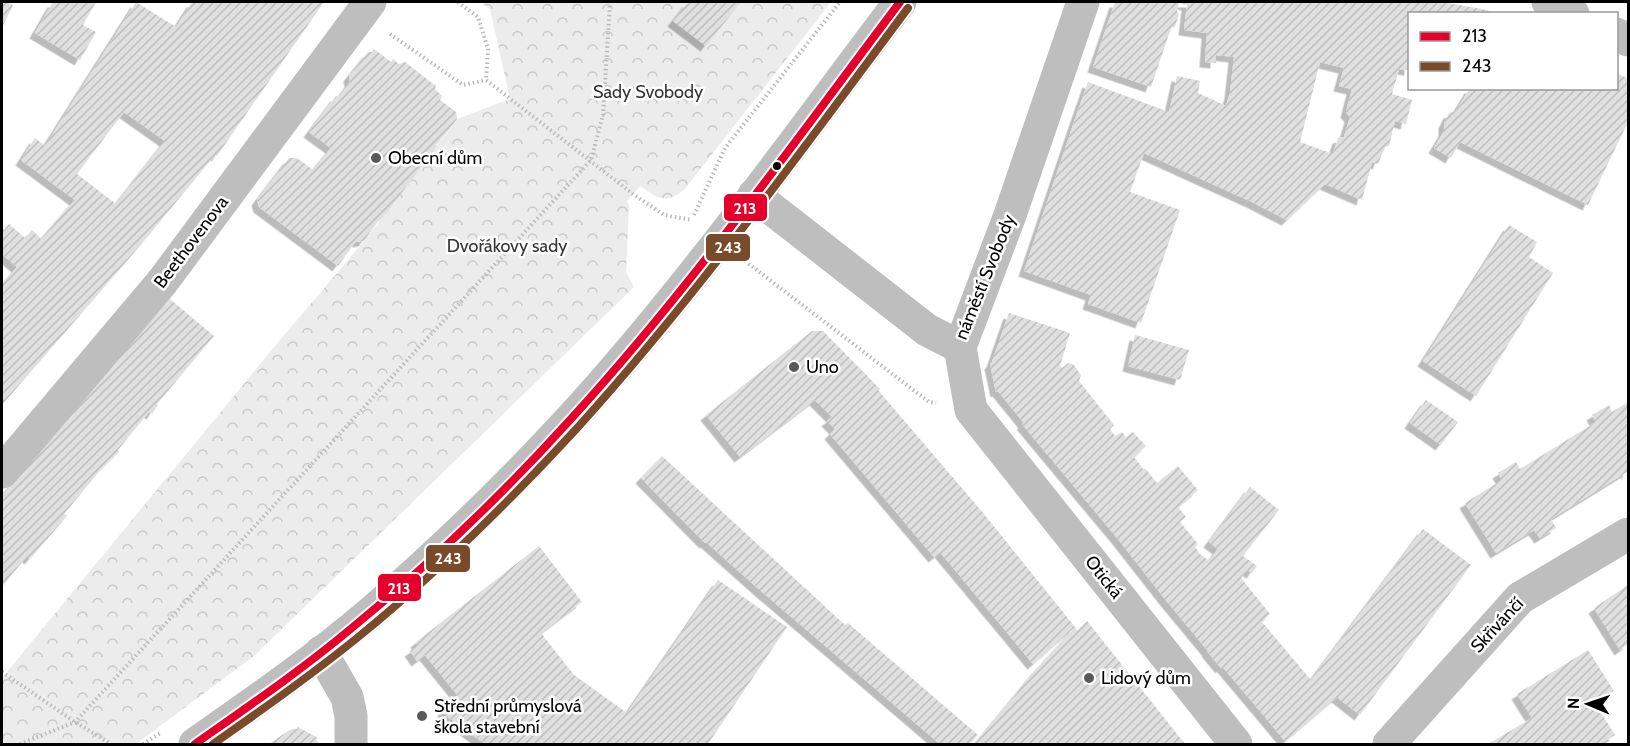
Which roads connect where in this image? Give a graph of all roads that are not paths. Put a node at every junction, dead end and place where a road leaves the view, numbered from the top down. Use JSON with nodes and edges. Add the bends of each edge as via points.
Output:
{"nodes":[{"id":1,"x":900,"y":2,"type":"edge"},
{"id":2,"x":1083,"y":2,"type":"edge"},
{"id":3,"x":1548,"y":2,"type":"edge"},
{"id":4,"x":365,"y":7,"type":"edge"},
{"id":5,"x":1569,"y":12,"type":"edge"},
{"id":6,"x":754,"y":195,"type":"junction"},
{"id":7,"x":960,"y":347,"type":"junction"},
{"id":8,"x":2,"y":472,"type":"edge"},
{"id":9,"x":1629,"y":534,"type":"edge"},
{"id":10,"x":321,"y":652,"type":"junction"},
{"id":11,"x":195,"y":744,"type":"edge"},
{"id":12,"x":351,"y":744,"type":"edge"},
{"id":13,"x":1236,"y":744,"type":"edge"},
{"id":14,"x":1389,"y":744,"type":"edge"}],
"edges":[{"from":1,"to":6,"type":"street"},
{"from":2,"to":7,"type":"street","name":"náměstí Svobody"},
{"from":3,"to":5,"type":"street"},
{"from":4,"to":8,"type":"street","name":"Beethovenova","via":[[163,280]]},
{"from":6,"to":7,"type":"street","name":"náměstí Svobody","via":[[927,330]]},
{"from":6,"to":10,"type":"street","via":[[621,362],[517,476],[458,534]]},
{"from":7,"to":13,"type":"street","name":"Otická","via":[[971,410]]},
{"from":9,"to":14,"type":"street","name":"Skřivánčí","via":[[1520,598]]},
{"from":10,"to":11,"type":"street"},
{"from":10,"to":12,"type":"street","via":[[348,697]]}]}
